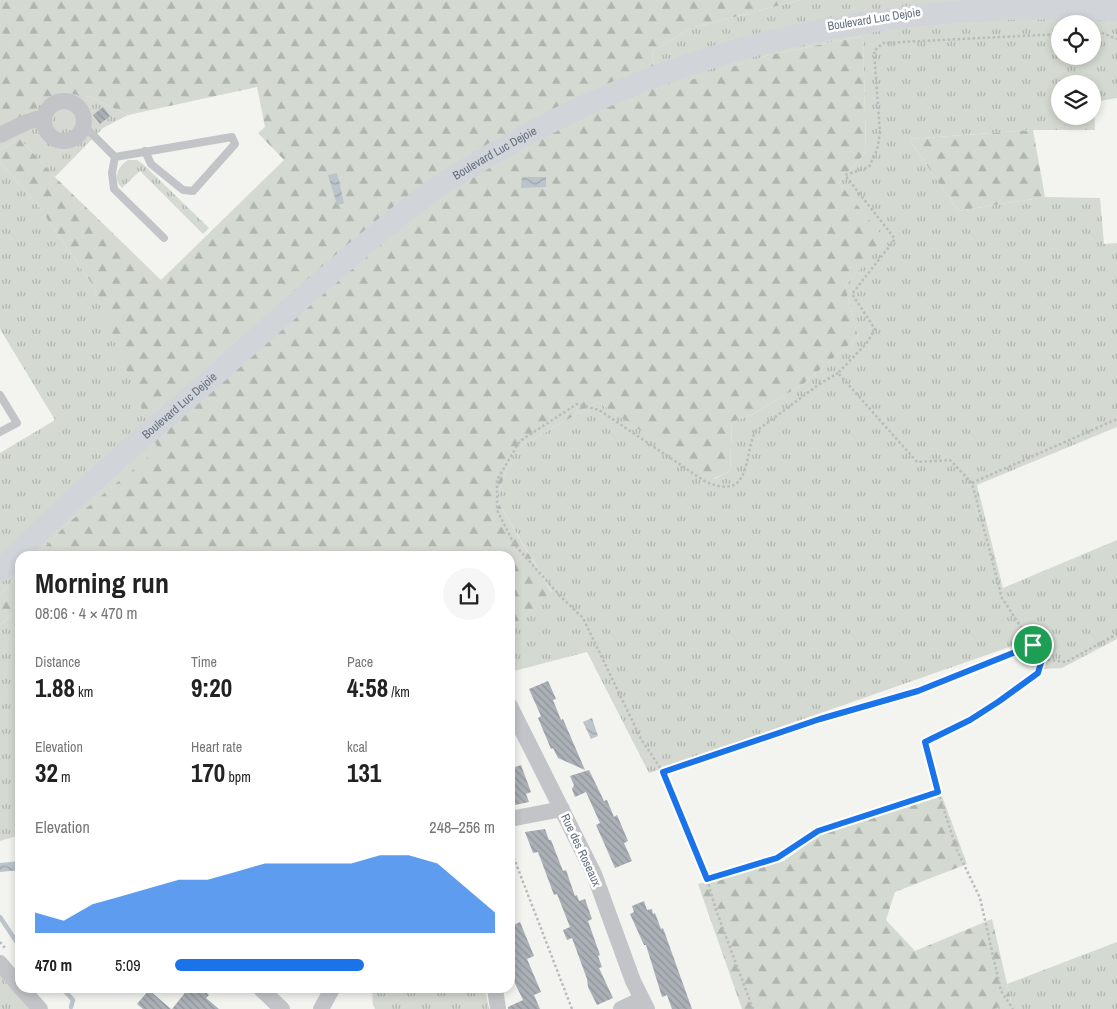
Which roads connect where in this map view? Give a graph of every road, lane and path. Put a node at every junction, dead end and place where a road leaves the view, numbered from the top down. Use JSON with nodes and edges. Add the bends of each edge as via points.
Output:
{"nodes":[{"id":1,"x":1117,"y":10,"type":"edge"},
{"id":2,"x":1101,"y":32,"type":"edge"},
{"id":3,"x":1051,"y":34,"type":"edge"},
{"id":4,"x":1117,"y":39,"type":"edge"},
{"id":5,"x":44,"y":117,"type":"junction"},
{"id":6,"x":84,"y":126,"type":"junction"},
{"id":7,"x":0,"y":135,"type":"edge"},
{"id":8,"x":145,"y":152,"type":"junction"},
{"id":9,"x":115,"y":157,"type":"junction"},
{"id":10,"x":164,"y":238,"type":"dead end"},
{"id":11,"x":838,"y":373,"type":"junction"},
{"id":12,"x":0,"y":395,"type":"edge"},
{"id":13,"x":1117,"y":420,"type":"edge"},
{"id":14,"x":0,"y":432,"type":"edge"},
{"id":15,"x":972,"y":483,"type":"junction"},
{"id":16,"x":21,"y":551,"type":"edge"},
{"id":17,"x":15,"y":556,"type":"edge"},
{"id":18,"x":0,"y":571,"type":"edge"},
{"id":19,"x":1117,"y":634,"type":"edge"},
{"id":20,"x":1033,"y":645,"type":"junction"},
{"id":21,"x":1042,"y":659,"type":"junction"},
{"id":22,"x":515,"y":716,"type":"edge"},
{"id":23,"x":663,"y":772,"type":"junction"},
{"id":24,"x":938,"y":792,"type":"junction"},
{"id":25,"x":562,"y":809,"type":"junction"},
{"id":26,"x":515,"y":818,"type":"edge"},
{"id":27,"x":515,"y":861,"type":"edge"},
{"id":28,"x":707,"y":879,"type":"junction"},
{"id":29,"x":0,"y":963,"type":"edge"},
{"id":30,"x":15,"y":981,"type":"edge"},
{"id":31,"x":26,"y":993,"type":"edge"},
{"id":32,"x":265,"y":993,"type":"edge"},
{"id":33,"x":331,"y":993,"type":"edge"},
{"id":34,"x":495,"y":993,"type":"edge"},
{"id":35,"x":645,"y":1004,"type":"edge"},
{"id":36,"x":40,"y":1009,"type":"edge"},
{"id":37,"x":282,"y":1009,"type":"edge"},
{"id":38,"x":321,"y":1009,"type":"edge"},
{"id":39,"x":498,"y":1009,"type":"edge"},
{"id":40,"x":572,"y":1009,"type":"edge"},
{"id":41,"x":621,"y":1009,"type":"edge"},
{"id":42,"x":753,"y":1009,"type":"edge"},
{"id":43,"x":1014,"y":1009,"type":"edge"}],
"edges":[{"from":1,"to":16,"type":"main road","name":"Boulevard Luc Dejoie","via":[[1058,6],[941,10],[864,19],[801,31],[689,62],[561,116],[430,192],[369,240],[71,502]]},
{"from":2,"to":4,"type":"path"},
{"from":3,"to":11,"type":"path","via":[[883,43],[874,51],[880,133],[877,150],[869,167],[845,176],[895,239],[852,294],[875,329],[866,344]]},
{"from":5,"to":6,"type":"street","via":[[49,135],[60,141],[78,137]]},
{"from":5,"to":6,"type":"street","via":[[52,105],[72,102],[83,112]]},
{"from":5,"to":7,"type":"street"},
{"from":6,"to":9,"type":"lane"},
{"from":8,"to":8,"type":"lane","via":[[232,137],[235,144],[193,191],[183,190],[151,164]]},
{"from":8,"to":9,"type":"lane"},
{"from":9,"to":10,"type":"lane","via":[[114,189]]},
{"from":11,"to":15,"type":"path","via":[[917,462],[950,460]]},
{"from":11,"to":23,"type":"path","via":[[755,432],[742,478],[733,485],[720,488],[706,482],[599,410],[578,404],[520,441],[497,480],[497,510],[514,544],[583,618],[641,739]]},
{"from":12,"to":14,"type":"lane","via":[[17,423]]},
{"from":13,"to":15,"type":"path"},
{"from":15,"to":20,"type":"path","via":[[1002,598]]},
{"from":17,"to":18,"type":"main road","name":"Boulevard Luc Dejoie"},
{"from":19,"to":21,"type":"path","via":[[1066,662]]},
{"from":20,"to":21,"type":"path"},
{"from":20,"to":23,"type":"path","via":[[918,691],[820,719]]},
{"from":21,"to":24,"type":"path","via":[[1038,673],[998,702],[925,742]]},
{"from":22,"to":25,"type":"street","name":"Rue des Roseaux"},
{"from":23,"to":28,"type":"path"},
{"from":24,"to":28,"type":"path","via":[[818,831],[777,858]]},
{"from":24,"to":43,"type":"path","via":[[957,850],[980,898],[1001,991]]},
{"from":25,"to":26,"type":"street"},
{"from":25,"to":35,"type":"street","name":"Rue des Roseaux","via":[[594,874],[633,981]]},
{"from":27,"to":40,"type":"path"},
{"from":28,"to":42,"type":"path"},
{"from":29,"to":30,"type":"street"},
{"from":31,"to":36,"type":"street"},
{"from":32,"to":37,"type":"street"},
{"from":33,"to":38,"type":"street"},
{"from":34,"to":39,"type":"street"},
{"from":35,"to":41,"type":"street"}]}
